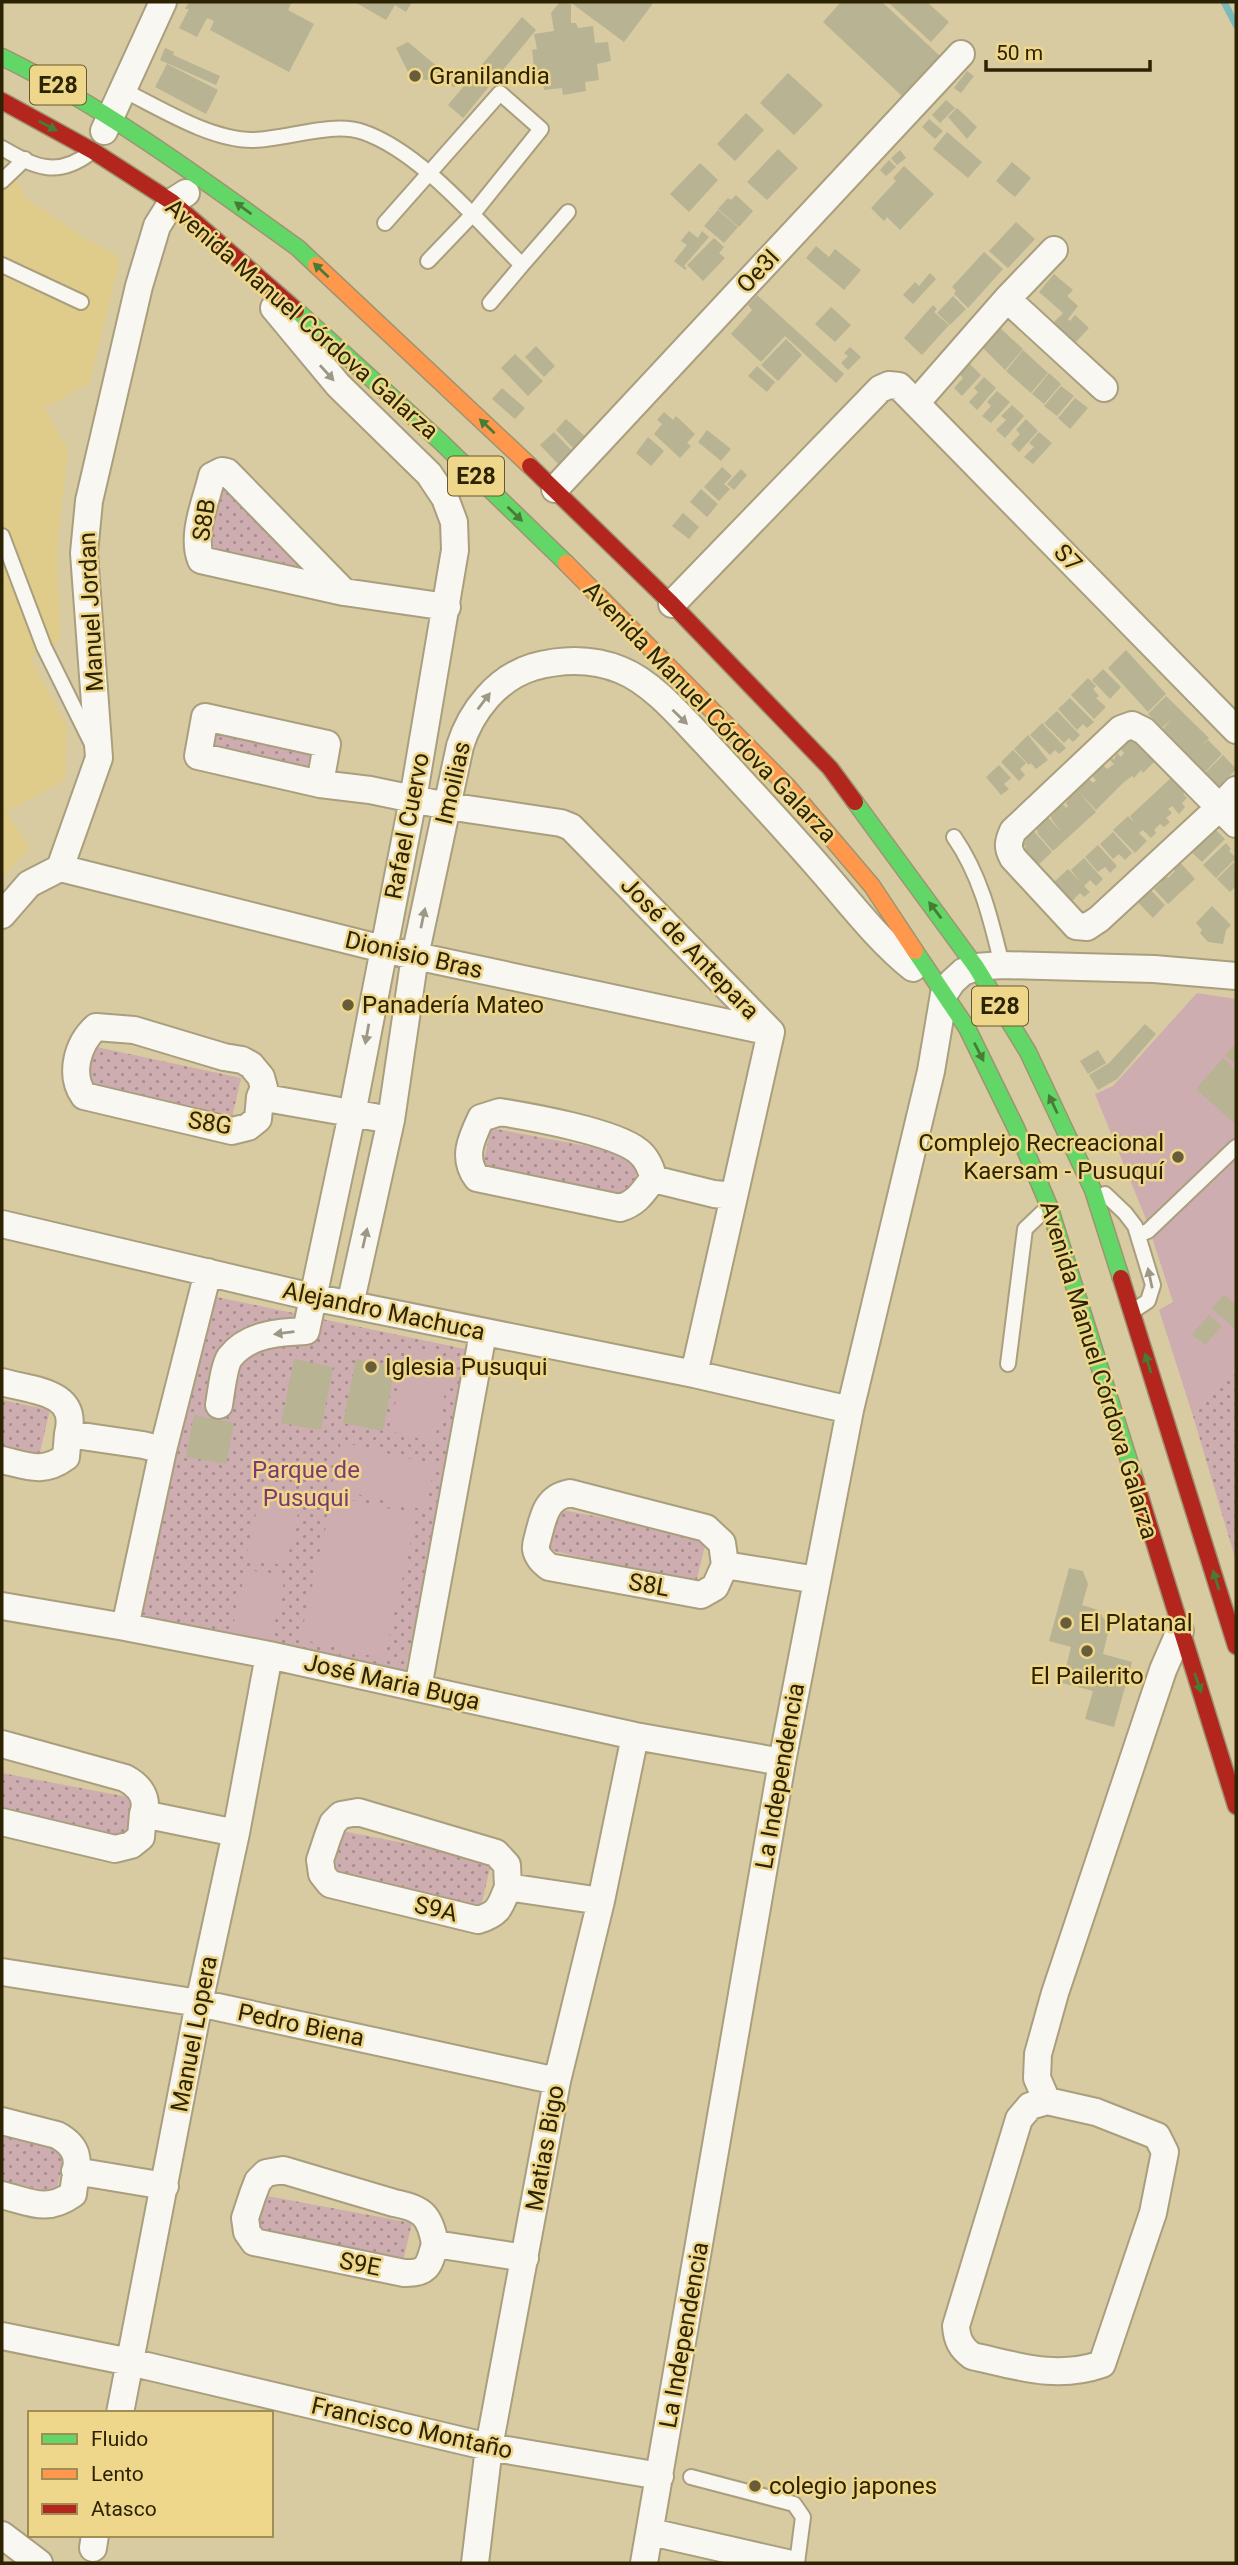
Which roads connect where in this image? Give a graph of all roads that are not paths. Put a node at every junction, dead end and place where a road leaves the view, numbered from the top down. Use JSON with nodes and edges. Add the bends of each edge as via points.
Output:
{"nodes":[{"id":1,"x":163,"y":2,"type":"edge"},
{"id":2,"x":961,"y":54,"type":"dead end"},
{"id":3,"x":2,"y":57,"type":"edge"},
{"id":4,"x":123,"y":90,"type":"junction"},
{"id":5,"x":2,"y":101,"type":"edge"},
{"id":6,"x":112,"y":117,"type":"junction"},
{"id":7,"x":2,"y":148,"type":"edge"},
{"id":8,"x":93,"y":150,"type":"junction"},
{"id":9,"x":25,"y":159,"type":"junction"},
{"id":10,"x":430,"y":175,"type":"junction"},
{"id":11,"x":2,"y":181,"type":"edge"},
{"id":12,"x":208,"y":183,"type":"junction"},
{"id":13,"x":172,"y":202,"type":"junction"},
{"id":14,"x":568,"y":212,"type":"dead end"},
{"id":15,"x":472,"y":215,"type":"junction"},
{"id":16,"x":385,"y":223,"type":"dead end"},
{"id":17,"x":1054,"y":250,"type":"dead end"},
{"id":18,"x":241,"y":261,"type":"junction"},
{"id":19,"x":428,"y":261,"type":"dead end"},
{"id":20,"x":2,"y":265,"type":"edge"},
{"id":21,"x":522,"y":265,"type":"junction"},
{"id":22,"x":1007,"y":299,"type":"junction"},
{"id":23,"x":81,"y":302,"type":"dead end"},
{"id":24,"x":490,"y":303,"type":"dead end"},
{"id":25,"x":1104,"y":388,"type":"dead end"},
{"id":26,"x":908,"y":395,"type":"junction"},
{"id":27,"x":555,"y":489,"type":"junction"},
{"id":28,"x":3,"y":545,"type":"edge"},
{"id":29,"x":344,"y":593,"type":"junction"},
{"id":30,"x":672,"y":604,"type":"junction"},
{"id":31,"x":447,"y":607,"type":"junction"},
{"id":32,"x":1236,"y":730,"type":"edge"},
{"id":33,"x":99,"y":758,"type":"junction"},
{"id":34,"x":320,"y":784,"type":"dead end"},
{"id":35,"x":413,"y":799,"type":"junction"},
{"id":36,"x":447,"y":806,"type":"junction"},
{"id":37,"x":1231,"y":807,"type":"edge"},
{"id":38,"x":954,"y":838,"type":"dead end"},
{"id":39,"x":60,"y":868,"type":"junction"},
{"id":40,"x":2,"y":915,"type":"edge"},
{"id":41,"x":383,"y":949,"type":"junction"},
{"id":42,"x":415,"y":956,"type":"junction"},
{"id":43,"x":989,"y":966,"type":"junction"},
{"id":44,"x":1236,"y":976,"type":"edge"},
{"id":45,"x":944,"y":994,"type":"junction"},
{"id":46,"x":771,"y":1032,"type":"junction"},
{"id":47,"x":260,"y":1097,"type":"junction"},
{"id":48,"x":352,"y":1114,"type":"junction"},
{"id":49,"x":391,"y":1120,"type":"junction"},
{"id":50,"x":1236,"y":1147,"type":"edge"},
{"id":51,"x":653,"y":1179,"type":"junction"},
{"id":52,"x":1093,"y":1190,"type":"junction"},
{"id":53,"x":734,"y":1196,"type":"junction"},
{"id":54,"x":1049,"y":1206,"type":"junction"},
{"id":55,"x":2,"y":1224,"type":"edge"},
{"id":56,"x":1138,"y":1235,"type":"junction"},
{"id":57,"x":208,"y":1272,"type":"junction"},
{"id":58,"x":312,"y":1297,"type":"junction"},
{"id":59,"x":350,"y":1305,"type":"junction"},
{"id":60,"x":1131,"y":1312,"type":"junction"},
{"id":61,"x":483,"y":1333,"type":"junction"},
{"id":62,"x":1008,"y":1364,"type":"dead end"},
{"id":63,"x":694,"y":1374,"type":"junction"},
{"id":64,"x":2,"y":1382,"type":"edge"},
{"id":65,"x":219,"y":1405,"type":"dead end"},
{"id":66,"x":850,"y":1409,"type":"junction"},
{"id":67,"x":68,"y":1434,"type":"junction"},
{"id":68,"x":163,"y":1450,"type":"junction"},
{"id":69,"x":2,"y":1460,"type":"edge"},
{"id":70,"x":725,"y":1565,"type":"junction"},
{"id":71,"x":817,"y":1580,"type":"junction"},
{"id":72,"x":2,"y":1606,"type":"edge"},
{"id":73,"x":125,"y":1627,"type":"junction"},
{"id":74,"x":1180,"y":1631,"type":"junction"},
{"id":75,"x":1235,"y":1639,"type":"edge"},
{"id":76,"x":269,"y":1655,"type":"junction"},
{"id":77,"x":418,"y":1688,"type":"junction"},
{"id":78,"x":635,"y":1736,"type":"junction"},
{"id":79,"x":2,"y":1744,"type":"edge"},
{"id":80,"x":782,"y":1762,"type":"junction"},
{"id":81,"x":1236,"y":1806,"type":"edge"},
{"id":82,"x":143,"y":1814,"type":"junction"},
{"id":83,"x":2,"y":1822,"type":"edge"},
{"id":84,"x":236,"y":1833,"type":"junction"},
{"id":85,"x":508,"y":1887,"type":"junction"},
{"id":86,"x":601,"y":1901,"type":"junction"},
{"id":87,"x":2,"y":1972,"type":"edge"},
{"id":88,"x":198,"y":2003,"type":"junction"},
{"id":89,"x":556,"y":2081,"type":"junction"},
{"id":90,"x":1047,"y":2101,"type":"junction"},
{"id":91,"x":2,"y":2121,"type":"edge"},
{"id":92,"x":75,"y":2171,"type":"junction"},
{"id":93,"x":165,"y":2186,"type":"junction"},
{"id":94,"x":2,"y":2195,"type":"edge"},
{"id":95,"x":435,"y":2244,"type":"junction"},
{"id":96,"x":525,"y":2258,"type":"junction"},
{"id":97,"x":2,"y":2336,"type":"edge"},
{"id":98,"x":131,"y":2362,"type":"junction"},
{"id":99,"x":120,"y":2411,"type":"edge"},
{"id":100,"x":489,"y":2447,"type":"junction"},
{"id":101,"x":660,"y":2476,"type":"junction"},
{"id":102,"x":691,"y":2477,"type":"dead end"},
{"id":103,"x":651,"y":2532,"type":"junction"},
{"id":104,"x":2,"y":2535,"type":"edge"},
{"id":105,"x":39,"y":2563,"type":"edge"},
{"id":106,"x":475,"y":2563,"type":"edge"},
{"id":107,"x":644,"y":2563,"type":"edge"},
{"id":108,"x":787,"y":2563,"type":"edge"},
{"id":109,"x":797,"y":2563,"type":"edge"}],
"edges":[{"from":1,"to":4,"type":"street"},
{"from":2,"to":27,"type":"street","name":"Oe3I"},
{"from":3,"to":6,"type":"main road","name":"Avenida Manuel Córdova Galarza","number":"E28"},
{"from":4,"to":6,"type":"street"},
{"from":4,"to":10,"type":"lane","via":[[234,139],[337,128],[362,131],[397,148]]},
{"from":5,"to":8,"type":"main road","name":"Avenida Manuel Córdova Galarza","number":"E28","one_way":true},
{"from":6,"to":8,"type":"street"},
{"from":6,"to":12,"type":"main road","name":"Avenida Manuel Córdova Galarza","number":"E28"},
{"from":7,"to":9,"type":"lane"},
{"from":8,"to":9,"type":"lane","via":[[76,163],[57,169]]},
{"from":8,"to":13,"type":"main road","name":"Avenida Manuel Córdova Galarza","number":"E28"},
{"from":9,"to":11,"type":"lane"},
{"from":10,"to":15,"type":"lane"},
{"from":10,"to":15,"type":"lane","via":[[500,93],[541,129]]},
{"from":10,"to":16,"type":"lane"},
{"from":12,"to":13,"type":"street"},
{"from":27,"to":12,"type":"main road","name":"Avenida Manuel Córdova Galarza","number":"E28","one_way":true,"via":[[298,248]]},
{"from":13,"to":18,"type":"main road","name":"Avenida Manuel Córdova Galarza","number":"E28"},
{"from":13,"to":33,"type":"street","name":"Manuel Jordan","via":[[157,226],[139,286],[89,501],[83,553]]},
{"from":14,"to":21,"type":"lane"},
{"from":15,"to":19,"type":"lane"},
{"from":15,"to":21,"type":"lane"},
{"from":17,"to":22,"type":"street"},
{"from":18,"to":31,"type":"street","name":"Rafael Cuervo","one_way":true,"via":[[312,356],[429,474],[445,498],[454,522],[455,550]]},
{"from":18,"to":45,"type":"main road","name":"Avenida Manuel Córdova Galarza","number":"E28","one_way":true,"via":[[441,442],[788,786],[872,886]]},
{"from":20,"to":23,"type":"lane"},
{"from":21,"to":24,"type":"lane"},
{"from":22,"to":25,"type":"street"},
{"from":22,"to":26,"type":"street"},
{"from":26,"to":30,"type":"street","via":[[889,385],[880,389]]},
{"from":26,"to":32,"type":"street","name":"S7"},
{"from":27,"to":30,"type":"main road","name":"Avenida Manuel Córdova Galarza","number":"E28"},
{"from":28,"to":33,"type":"lane","via":[[44,647]]},
{"from":29,"to":29,"type":"street","name":"S8B","via":[[227,472],[212,476],[197,539],[201,560]]},
{"from":29,"to":31,"type":"street","name":"S8B"},
{"from":43,"to":30,"type":"main road","name":"Avenida Manuel Córdova Galarza","number":"E28","one_way":true,"via":[[830,768]]},
{"from":31,"to":35,"type":"street","name":"Rafael Cuervo"},
{"from":33,"to":39,"type":"street","name":"Manuel Jordan"},
{"from":34,"to":35,"type":"street","name":"José de Antepara"},
{"from":35,"to":36,"type":"street","name":"José de Antepara"},
{"from":35,"to":41,"type":"street","name":"Rafael Cuervo"},
{"from":42,"to":36,"type":"street","name":"Imoilias","one_way":true},
{"from":36,"to":45,"type":"street","name":"Imoilias","one_way":true,"via":[[465,729],[491,692],[520,671],[556,660],[622,670],[647,685],[689,725],[902,959]]},
{"from":36,"to":46,"type":"street","name":"José de Antepara","via":[[570,827]]},
{"from":37,"to":37,"type":"street","via":[[1087,927],[1076,926],[1008,849],[1013,831],[1121,729],[1132,725]]},
{"from":38,"to":43,"type":"lane","via":[[985,897]]},
{"from":39,"to":40,"type":"street","via":[[29,884]]},
{"from":39,"to":41,"type":"street","name":"Dionisio Bras"},
{"from":41,"to":42,"type":"street","name":"Dionisio Bras"},
{"from":41,"to":48,"type":"street","name":"Rafael Cuervo","one_way":true},
{"from":42,"to":46,"type":"street","name":"Dionisio Bras"},
{"from":42,"to":49,"type":"street","name":"Imoilias"},
{"from":43,"to":44,"type":"street","via":[[1154,969]]},
{"from":43,"to":45,"type":"street","via":[[963,972]]},
{"from":52,"to":43,"type":"main road","name":"Avenida Manuel Córdova Galarza","number":"E28","one_way":true},
{"from":45,"to":54,"type":"main road","name":"Avenida Manuel Córdova Galarza","number":"E28","one_way":true,"via":[[995,1083]]},
{"from":45,"to":66,"type":"street","name":"La Independencia","via":[[931,1071]]},
{"from":46,"to":53,"type":"street","name":"José de Antepara"},
{"from":47,"to":47,"type":"street","name":"S8G","via":[[264,1088],[261,1077],[242,1060],[134,1030],[96,1027],[88,1035],[74,1072],[84,1096],[232,1131],[258,1119]]},
{"from":47,"to":48,"type":"street","name":"S8G"},
{"from":48,"to":49,"type":"street","name":"S8G"},
{"from":48,"to":58,"type":"street","name":"Rafael Cuervo"},
{"from":59,"to":49,"type":"street","name":"Imoilias","one_way":true},
{"from":50,"to":56,"type":"lane","via":[[1148,1231]]},
{"from":51,"to":51,"type":"street","via":[[648,1163],[630,1146],[524,1115],[500,1112],[481,1118],[467,1155],[477,1178],[620,1208],[639,1198]]},
{"from":51,"to":53,"type":"street"},
{"from":52,"to":56,"type":"lane","via":[[1115,1202]]},
{"from":52,"to":60,"type":"main road","name":"Avenida Manuel Córdova Galarza","number":"E28"},
{"from":53,"to":63,"type":"street","name":"José de Antepara"},
{"from":54,"to":62,"type":"lane","via":[[1025,1228]]},
{"from":54,"to":74,"type":"main road","name":"Avenida Manuel Córdova Galarza","number":"E28"},
{"from":55,"to":57,"type":"street","name":"Alejandro Machuca"},
{"from":60,"to":56,"type":"lane","one_way":true,"via":[[1148,1301],[1153,1285]]},
{"from":57,"to":58,"type":"street","name":"Alejandro Machuca"},
{"from":57,"to":68,"type":"street"},
{"from":58,"to":59,"type":"street","name":"Alejandro Machuca"},
{"from":58,"to":65,"type":"street","name":"Rafael Cuervo","one_way":true,"via":[[306,1331],[261,1336],[229,1358]]},
{"from":59,"to":61,"type":"street","name":"Alejandro Machuca"},
{"from":75,"to":60,"type":"main road","name":"Avenida Manuel Córdova Galarza","number":"E28","one_way":true},
{"from":61,"to":63,"type":"street","name":"Alejandro Machuca"},
{"from":61,"to":77,"type":"street"},
{"from":63,"to":66,"type":"street","name":"Alejandro Machuca"},
{"from":64,"to":67,"type":"street","via":[[58,1398],[69,1411]]},
{"from":66,"to":71,"type":"street","name":"La Independencia"},
{"from":67,"to":68,"type":"street"},
{"from":67,"to":69,"type":"street","via":[[66,1457],[56,1465],[40,1469]]},
{"from":68,"to":73,"type":"street"},
{"from":70,"to":70,"type":"street","name":"S8L","via":[[722,1543],[706,1528],[570,1493],[551,1501],[536,1548],[539,1559],[549,1567],[701,1595],[715,1587]]},
{"from":70,"to":71,"type":"street"},
{"from":71,"to":80,"type":"street","name":"La Independencia"},
{"from":72,"to":73,"type":"street","name":"José Maria Buga"},
{"from":73,"to":76,"type":"street","name":"José Maria Buga"},
{"from":74,"to":81,"type":"main road","name":"Avenida Manuel Córdova Galarza","number":"E28","one_way":true},
{"from":74,"to":90,"type":"street","via":[[1055,1993],[1038,2054],[1037,2078]]},
{"from":76,"to":77,"type":"street","name":"José Maria Buga"},
{"from":76,"to":84,"type":"street","name":"Manuel Lopera"},
{"from":77,"to":78,"type":"street","name":"José Maria Buga"},
{"from":78,"to":80,"type":"street","name":"José Maria Buga"},
{"from":78,"to":86,"type":"street","name":"Matias Bigo"},
{"from":79,"to":82,"type":"street","via":[[125,1778],[144,1795]]},
{"from":80,"to":101,"type":"street","name":"La Independencia"},
{"from":82,"to":83,"type":"street","via":[[141,1837],[115,1849]]},
{"from":82,"to":84,"type":"street"},
{"from":84,"to":88,"type":"street","name":"Manuel Lopera"},
{"from":85,"to":85,"type":"street","name":"S9A","via":[[507,1866],[496,1853],[358,1812],[341,1815],[333,1823],[320,1860],[322,1874],[330,1884],[478,1920],[494,1916]]},
{"from":85,"to":86,"type":"street"},
{"from":86,"to":89,"type":"street","name":"Matias Bigo"},
{"from":87,"to":88,"type":"street","name":"Pedro Biena"},
{"from":88,"to":89,"type":"street","name":"Pedro Biena"},
{"from":88,"to":93,"type":"street","name":"Manuel Lopera"},
{"from":89,"to":96,"type":"street","name":"Matias Bigo"},
{"from":90,"to":90,"type":"street","via":[[1096,2112],[1157,2136],[1165,2152],[1153,2213],[1102,2364],[1068,2372],[972,2356],[962,2349],[956,2326],[1019,2119],[1030,2106]]},
{"from":91,"to":92,"type":"street","via":[[66,2139],[79,2162]]},
{"from":92,"to":93,"type":"street"},
{"from":92,"to":94,"type":"street","via":[[74,2194],[48,2206]]},
{"from":93,"to":98,"type":"street","name":"Manuel Lopera"},
{"from":95,"to":95,"type":"street","name":"S9E","via":[[431,2224],[421,2211],[283,2170],[258,2181],[245,2218],[254,2242],[404,2273],[418,2273],[428,2266]]},
{"from":95,"to":96,"type":"street"},
{"from":96,"to":100,"type":"street","name":"Matias Bigo"},
{"from":97,"to":98,"type":"street","name":"Francisco Montaño"},
{"from":98,"to":99,"type":"street","name":"Manuel Lopera"},
{"from":98,"to":100,"type":"street","name":"Francisco Montaño"},
{"from":100,"to":101,"type":"street","name":"Francisco Montaño"},
{"from":100,"to":106,"type":"street","name":"Matias Bigo"},
{"from":101,"to":103,"type":"street","name":"La Independencia"},
{"from":102,"to":109,"type":"lane","via":[[794,2504],[803,2517]]},
{"from":103,"to":107,"type":"street","name":"La Independencia"},
{"from":103,"to":108,"type":"street"},
{"from":104,"to":105,"type":"street"}]}
